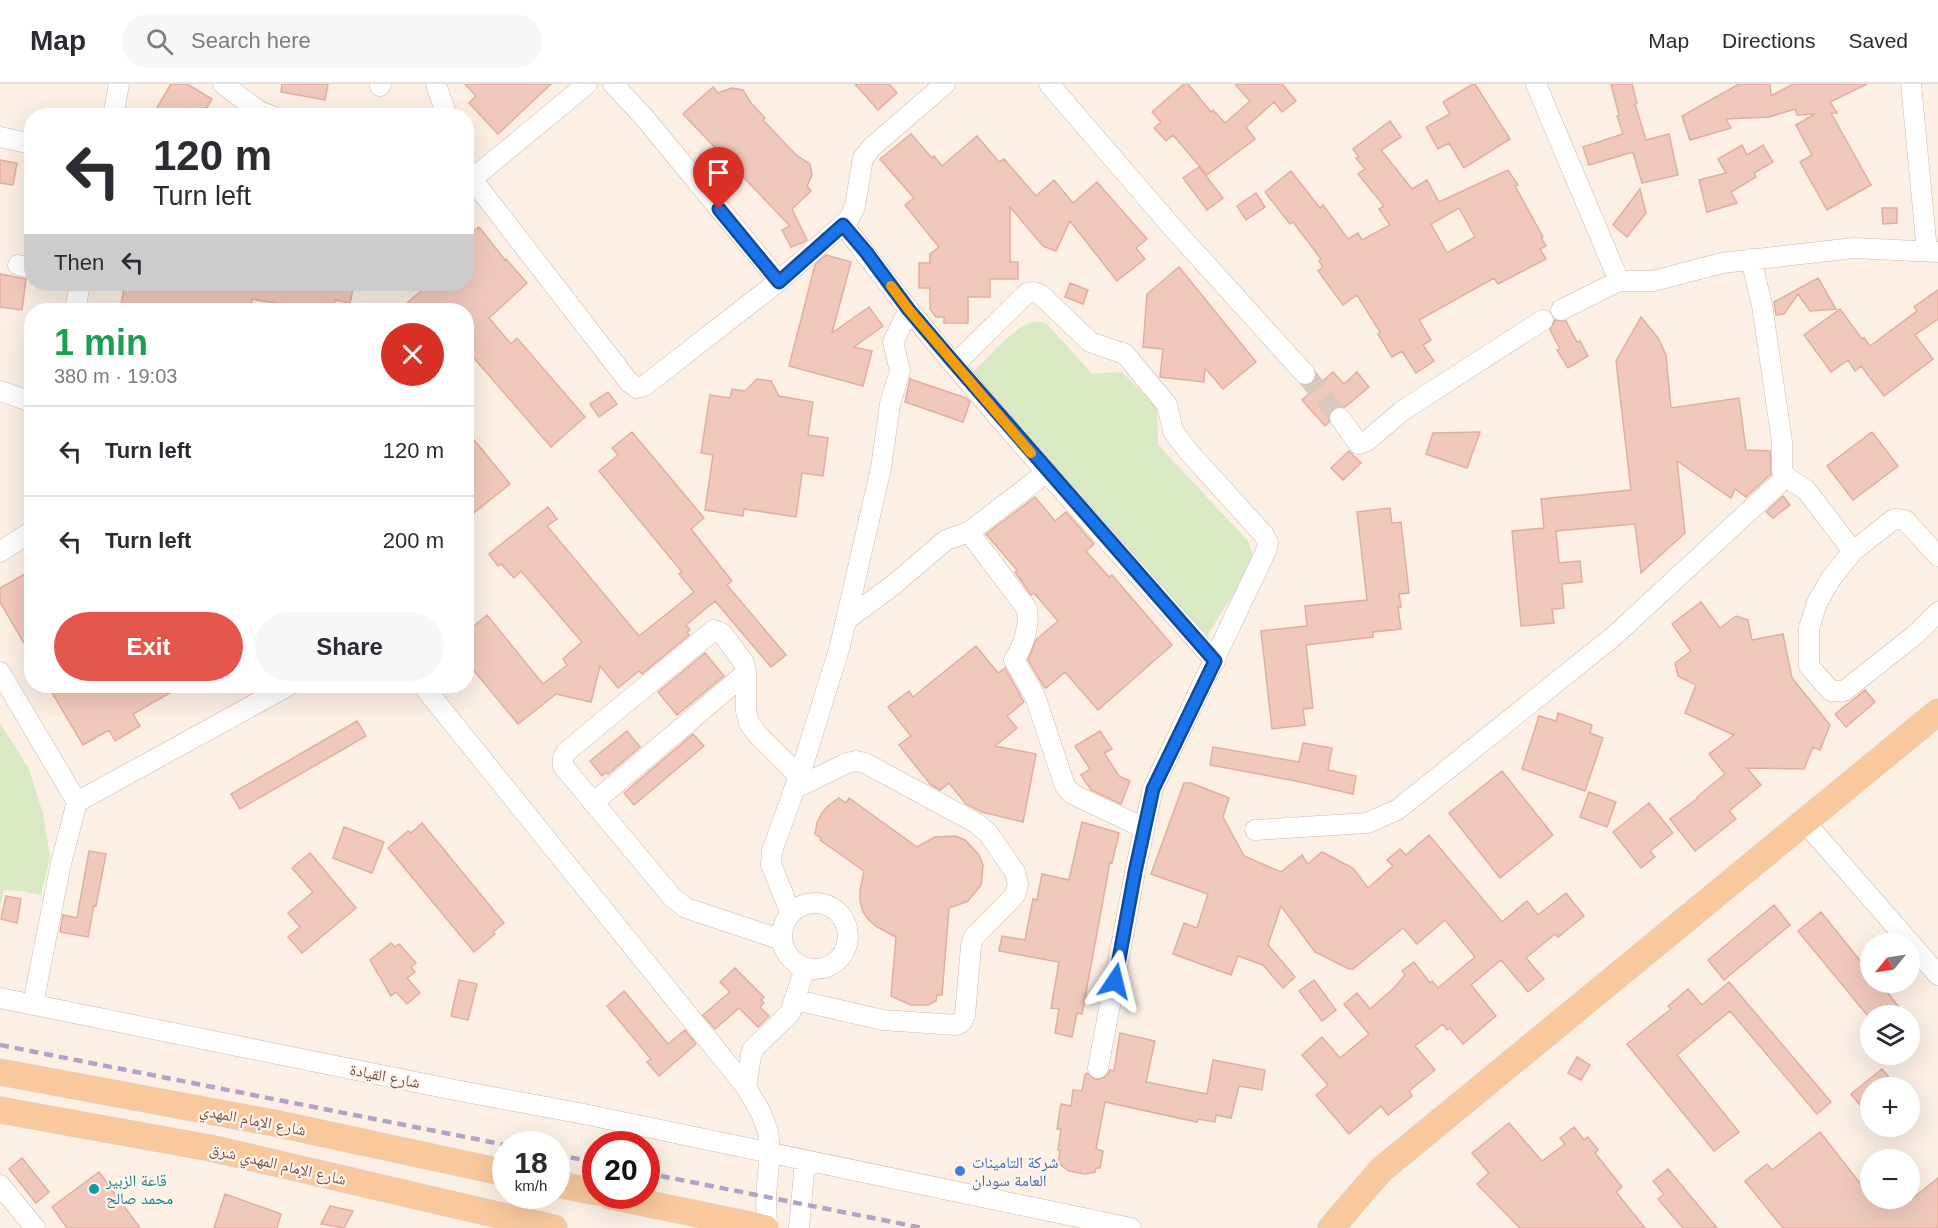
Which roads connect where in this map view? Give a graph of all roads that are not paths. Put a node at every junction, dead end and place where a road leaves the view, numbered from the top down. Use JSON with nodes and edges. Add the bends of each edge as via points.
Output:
{"nodes":[{"id":1,"x":119,"y":84,"type":"edge"},
{"id":2,"x":224,"y":84,"type":"edge"},
{"id":3,"x":436,"y":84,"type":"edge"},
{"id":4,"x":586,"y":84,"type":"edge"},
{"id":5,"x":613,"y":84,"type":"edge"},
{"id":6,"x":945,"y":84,"type":"edge"},
{"id":7,"x":1049,"y":84,"type":"edge"},
{"id":8,"x":1536,"y":84,"type":"edge"},
{"id":9,"x":1911,"y":84,"type":"edge"},
{"id":10,"x":114,"y":108,"type":"edge"},
{"id":11,"x":255,"y":108,"type":"edge"},
{"id":12,"x":444,"y":108,"type":"edge"},
{"id":13,"x":0,"y":137,"type":"edge"},
{"id":14,"x":24,"y":142,"type":"edge"},
{"id":15,"x":474,"y":170,"type":"edge"},
{"id":16,"x":474,"y":180,"type":"edge"},
{"id":17,"x":843,"y":225,"type":"junction"},
{"id":18,"x":1933,"y":251,"type":"edge"},
{"id":19,"x":1751,"y":259,"type":"junction"},
{"id":20,"x":1618,"y":281,"type":"junction"},
{"id":21,"x":779,"y":282,"type":"junction"},
{"id":22,"x":909,"y":310,"type":"junction"},
{"id":23,"x":1561,"y":310,"type":"dead end"},
{"id":24,"x":1543,"y":320,"type":"dead end"},
{"id":25,"x":955,"y":364,"type":"junction"},
{"id":26,"x":1305,"y":374,"type":"tunnel mouth"},
{"id":27,"x":0,"y":391,"type":"edge"},
{"id":28,"x":24,"y":399,"type":"edge"},
{"id":29,"x":1340,"y":418,"type":"tunnel mouth"},
{"id":30,"x":1047,"y":472,"type":"junction"},
{"id":31,"x":1786,"y":477,"type":"junction"},
{"id":32,"x":969,"y":532,"type":"junction"},
{"id":33,"x":24,"y":536,"type":"edge"},
{"id":34,"x":0,"y":552,"type":"edge"},
{"id":35,"x":1852,"y":552,"type":"junction"},
{"id":36,"x":1938,"y":556,"type":"edge"},
{"id":37,"x":1938,"y":612,"type":"edge"},
{"id":38,"x":846,"y":620,"type":"junction"},
{"id":39,"x":1215,"y":661,"type":"junction"},
{"id":40,"x":0,"y":672,"type":"edge"},
{"id":41,"x":746,"y":673,"type":"junction"},
{"id":42,"x":268,"y":693,"type":"edge"},
{"id":43,"x":429,"y":693,"type":"edge"},
{"id":44,"x":1938,"y":712,"type":"edge"},
{"id":45,"x":797,"y":782,"type":"junction"},
{"id":46,"x":77,"y":802,"type":"junction"},
{"id":47,"x":593,"y":803,"type":"junction"},
{"id":48,"x":1804,"y":821,"type":"junction"},
{"id":49,"x":1144,"y":828,"type":"junction"},
{"id":50,"x":1255,"y":830,"type":"dead end"},
{"id":51,"x":791,"y":914,"type":"junction"},
{"id":52,"x":782,"y":940,"type":"junction"},
{"id":53,"x":805,"y":968,"type":"junction"},
{"id":54,"x":1937,"y":970,"type":"edge"},
{"id":55,"x":0,"y":998,"type":"edge"},
{"id":56,"x":796,"y":1000,"type":"junction"},
{"id":57,"x":33,"y":1004,"type":"junction"},
{"id":58,"x":1098,"y":1068,"type":"dead end"},
{"id":59,"x":0,"y":1072,"type":"edge"},
{"id":60,"x":746,"y":1087,"type":"junction"},
{"id":61,"x":0,"y":1110,"type":"edge"},
{"id":62,"x":770,"y":1152,"type":"junction"},
{"id":63,"x":805,"y":1161,"type":"junction"},
{"id":64,"x":492,"y":1170,"type":"edge"},
{"id":65,"x":0,"y":1185,"type":"edge"},
{"id":66,"x":660,"y":1206,"type":"edge"},
{"id":67,"x":1335,"y":1226,"type":"edge"},
{"id":68,"x":35,"y":1228,"type":"edge"},
{"id":69,"x":554,"y":1228,"type":"edge"},
{"id":70,"x":766,"y":1228,"type":"edge"},
{"id":71,"x":799,"y":1228,"type":"edge"},
{"id":72,"x":1131,"y":1228,"type":"edge"}],
"edges":[{"from":1,"to":10,"type":"street"},
{"from":2,"to":11,"type":"street"},
{"from":3,"to":12,"type":"street"},
{"from":4,"to":15,"type":"street"},
{"from":5,"to":21,"type":"street"},
{"from":6,"to":17,"type":"street","via":[[863,158],[853,213]]},
{"from":7,"to":26,"type":"street"},
{"from":8,"to":20,"type":"street"},
{"from":9,"to":18,"type":"street"},
{"from":13,"to":14,"type":"street"},
{"from":16,"to":21,"type":"street","via":[[637,388]]},
{"from":17,"to":21,"type":"street"},
{"from":17,"to":22,"type":"street"},
{"from":18,"to":19,"type":"street","via":[[1854,248]]},
{"from":19,"to":20,"type":"street","via":[[1653,281]]},
{"from":19,"to":31,"type":"street","via":[[1762,305]]},
{"from":20,"to":23,"type":"street"},
{"from":22,"to":25,"type":"street"},
{"from":22,"to":38,"type":"street","via":[[893,342],[900,371]]},
{"from":24,"to":29,"type":"street","via":[[1402,411],[1367,441],[1359,444]]},
{"from":25,"to":30,"type":"street"},
{"from":25,"to":39,"type":"street","via":[[1027,293],[1033,292],[1040,294],[1090,342],[1125,354],[1167,405],[1173,431],[1188,452],[1268,543]]},
{"from":27,"to":28,"type":"street"},
{"from":30,"to":32,"type":"street"},
{"from":30,"to":39,"type":"street"},
{"from":31,"to":35,"type":"street","via":[[1806,490]]},
{"from":31,"to":50,"type":"street","via":[[1614,636],[1397,810],[1367,824]]},
{"from":32,"to":38,"type":"street","via":[[946,540]]},
{"from":32,"to":49,"type":"street","via":[[1027,609],[1021,650],[1014,660],[1035,696],[1065,786],[1072,794]]},
{"from":33,"to":34,"type":"street"},
{"from":35,"to":36,"type":"street","via":[[1894,519],[1905,520]]},
{"from":35,"to":37,"type":"street","via":[[1830,580],[1809,627],[1809,666],[1831,691],[1844,691]]},
{"from":38,"to":45,"type":"street"},
{"from":39,"to":49,"type":"street","via":[[1153,789]]},
{"from":40,"to":46,"type":"street"},
{"from":41,"to":45,"type":"street","via":[[749,723]]},
{"from":41,"to":47,"type":"street"},
{"from":41,"to":47,"type":"street","via":[[744,663],[722,633],[714,630],[566,752],[563,766]]},
{"from":42,"to":46,"type":"street"},
{"from":43,"to":60,"type":"street"},
{"from":44,"to":48,"type":"main road"},
{"from":45,"to":51,"type":"street","via":[[771,864]]},
{"from":45,"to":56,"type":"street","via":[[847,763],[865,763],[976,823],[988,833],[1015,872],[1018,884],[1015,895],[974,937],[962,1022],[956,1025],[883,1020]]},
{"from":46,"to":57,"type":"street"},
{"from":47,"to":52,"type":"street","via":[[673,898],[686,908]]},
{"from":48,"to":54,"type":"street"},
{"from":48,"to":67,"type":"main road","via":[[1381,1170]]},
{"from":49,"to":58,"type":"street"},
{"from":51,"to":52,"type":"street"},
{"from":51,"to":53,"type":"street","via":[[806,905],[825,905],[845,924],[847,942],[839,959],[823,968]]},
{"from":52,"to":53,"type":"street","via":[[790,957]]},
{"from":53,"to":56,"type":"street"},
{"from":55,"to":57,"type":"street","name":"شارع القيادة"},
{"from":56,"to":60,"type":"street","via":[[790,1013],[752,1050]]},
{"from":57,"to":62,"type":"street","name":"شارع القيادة"},
{"from":59,"to":64,"type":"main road","name":"شارع الإمام المهدي","via":[[274,1123]]},
{"from":60,"to":62,"type":"street","via":[[761,1113]]},
{"from":61,"to":69,"type":"main road","name":"شارع الإمام المهدي شرق","via":[[210,1148]]},
{"from":62,"to":63,"type":"street","name":"شارع القيادة"},
{"from":62,"to":70,"type":"street"},
{"from":63,"to":71,"type":"street"},
{"from":63,"to":72,"type":"street","name":"شارع القيادة"},
{"from":65,"to":68,"type":"street"},
{"from":66,"to":70,"type":"main road"}]}
